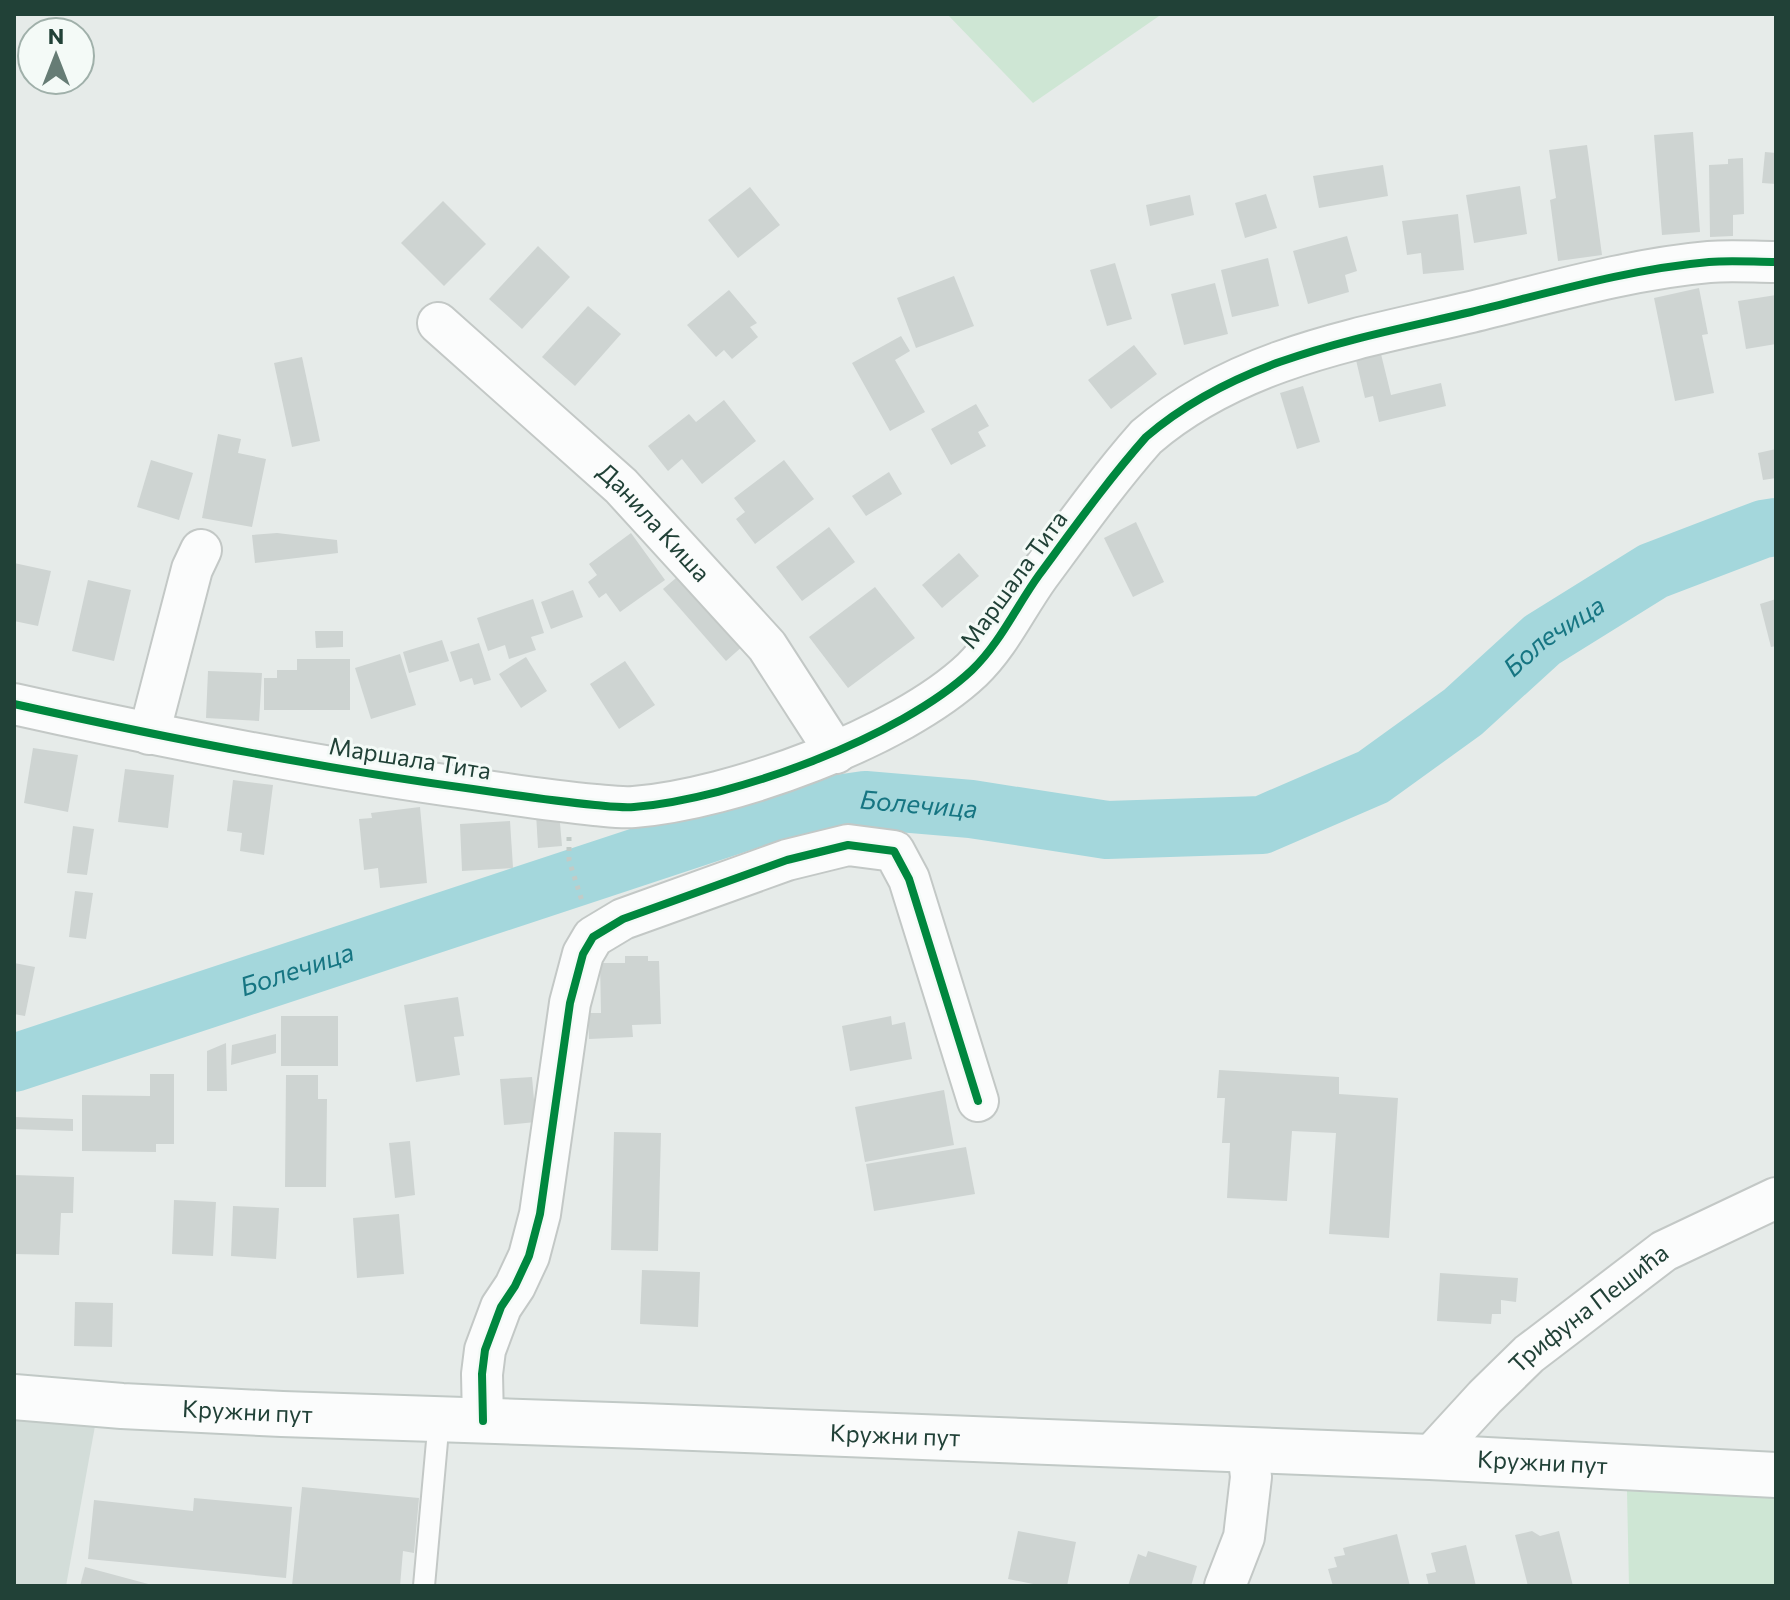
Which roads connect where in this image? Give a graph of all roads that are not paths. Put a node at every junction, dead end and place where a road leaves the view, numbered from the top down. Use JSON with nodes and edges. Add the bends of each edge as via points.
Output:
{"nodes":[{"id":1,"x":1776,"y":262,"type":"edge"},
{"id":2,"x":438,"y":323,"type":"dead end"},
{"id":3,"x":201,"y":550,"type":"dead end"},
{"id":4,"x":14,"y":704,"type":"edge"},
{"id":5,"x":149,"y":734,"type":"junction"},
{"id":6,"x":836,"y":753,"type":"junction"},
{"id":7,"x":978,"y":1101,"type":"dead end"},
{"id":8,"x":1776,"y":1198,"type":"edge"},
{"id":9,"x":14,"y":1397,"type":"edge"},
{"id":10,"x":439,"y":1419,"type":"junction"},
{"id":11,"x":483,"y":1421,"type":"junction"},
{"id":12,"x":1248,"y":1450,"type":"junction"},
{"id":13,"x":1430,"y":1457,"type":"junction"},
{"id":14,"x":1776,"y":1475,"type":"edge"},
{"id":15,"x":424,"y":1586,"type":"edge"},
{"id":16,"x":1225,"y":1586,"type":"edge"}],
"edges":[{"from":1,"to":6,"type":"street","name":"Маршала Тита","via":[[1709,262],[1596,282],[1301,353],[1201,398],[1165,421],[1131,454],[973,669],[946,692]]},
{"from":2,"to":6,"type":"street","name":"Данила Киша","via":[[631,497],[767,646]]},
{"from":3,"to":5,"type":"street"},
{"from":4,"to":5,"type":"street","name":"Маршала Тита"},
{"from":5,"to":6,"type":"street","name":"Маршала Тита","via":[[368,775],[631,808],[736,786]]},
{"from":7,"to":11,"type":"street","via":[[909,879],[894,851],[848,845],[787,860],[623,919],[593,937],[570,1003],[540,1214],[529,1256],[485,1350]]},
{"from":8,"to":13,"type":"street","name":"Трифуна Пешића","via":[[1664,1251],[1529,1354]]},
{"from":9,"to":10,"type":"main road","name":"Кружни пут"},
{"from":10,"to":11,"type":"main road","name":"Кружни пут"},
{"from":10,"to":15,"type":"lane"},
{"from":11,"to":12,"type":"main road","name":"Кружни пут"},
{"from":12,"to":13,"type":"main road","name":"Кружни пут"},
{"from":12,"to":16,"type":"street","via":[[1251,1477],[1244,1537]]},
{"from":13,"to":14,"type":"main road","name":"Кружни пут"}]}
